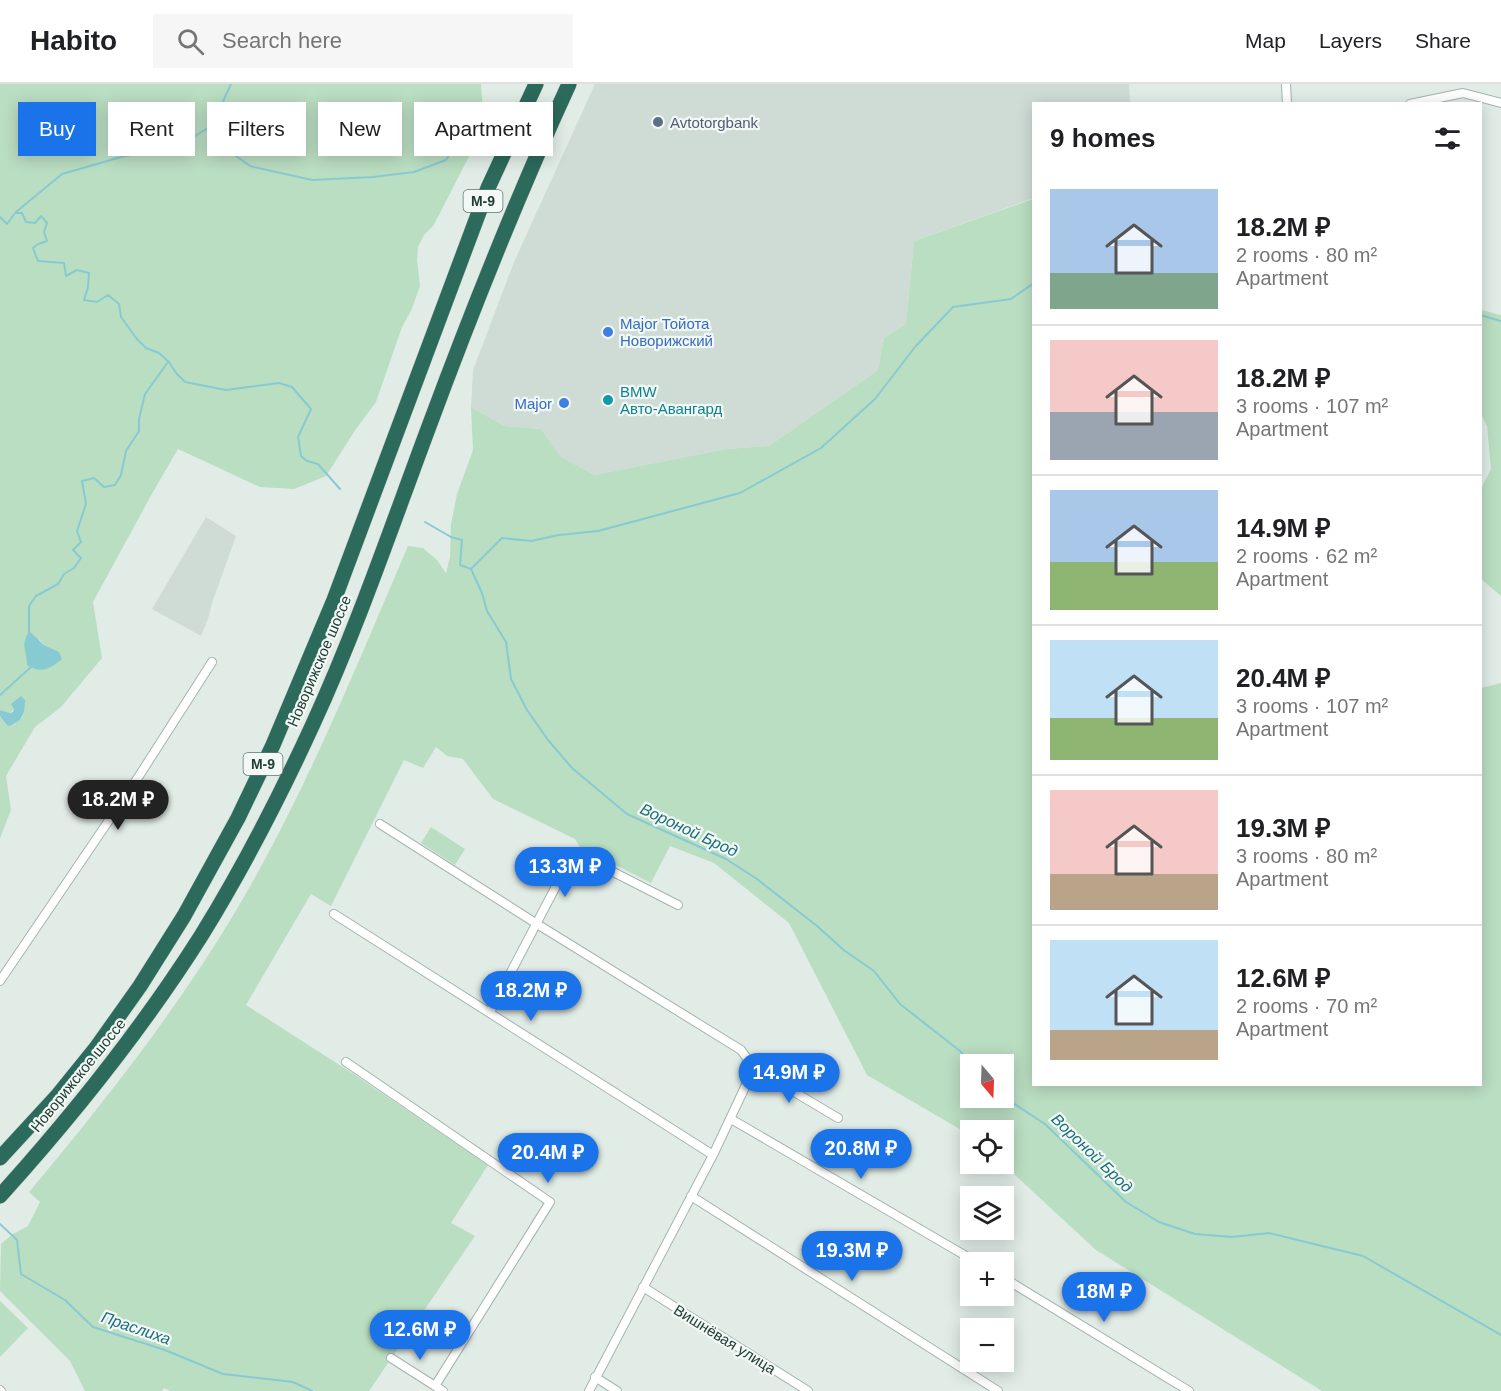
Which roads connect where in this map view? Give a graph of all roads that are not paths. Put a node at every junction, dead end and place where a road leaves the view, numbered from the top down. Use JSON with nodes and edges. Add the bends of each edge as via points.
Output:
{"nodes":[{"id":1,"x":536,"y":84,"type":"edge"},
{"id":2,"x":569,"y":84,"type":"edge"},
{"id":3,"x":1286,"y":84,"type":"edge"},
{"id":4,"x":1462,"y":89,"type":"edge"},
{"id":5,"x":1287,"y":102,"type":"edge"},
{"id":6,"x":1417,"y":102,"type":"edge"},
{"id":7,"x":1501,"y":103,"type":"edge"},
{"id":8,"x":212,"y":662,"type":"dead end"},
{"id":9,"x":380,"y":824,"type":"dead end"},
{"id":10,"x":678,"y":905,"type":"dead end"},
{"id":11,"x":334,"y":914,"type":"dead end"},
{"id":12,"x":537,"y":924,"type":"junction"},
{"id":13,"x":0,"y":981,"type":"edge"},
{"id":14,"x":490,"y":1012,"type":"junction"},
{"id":15,"x":346,"y":1062,"type":"dead end"},
{"id":16,"x":754,"y":1068,"type":"junction"},
{"id":17,"x":838,"y":1118,"type":"dead end"},
{"id":18,"x":731,"y":1119,"type":"junction"},
{"id":19,"x":713,"y":1155,"type":"junction"},
{"id":20,"x":0,"y":1158,"type":"edge"},
{"id":21,"x":1,"y":1195,"type":"edge"},
{"id":22,"x":691,"y":1196,"type":"junction"},
{"id":23,"x":960,"y":1253,"type":"edge"},
{"id":24,"x":1014,"y":1284,"type":"edge"},
{"id":25,"x":643,"y":1287,"type":"junction"},
{"id":26,"x":391,"y":1358,"type":"dead end"},
{"id":27,"x":595,"y":1377,"type":"junction"},
{"id":28,"x":439,"y":1388,"type":"edge"},
{"id":29,"x":589,"y":1391,"type":"edge"},
{"id":30,"x":617,"y":1391,"type":"edge"},
{"id":31,"x":808,"y":1391,"type":"edge"},
{"id":32,"x":998,"y":1391,"type":"edge"},
{"id":33,"x":1190,"y":1391,"type":"edge"}],
"edges":[{"from":1,"to":20,"type":"highway","name":"Новорижское шоссе","number":"М-9","via":[[488,188],[334,600],[238,818],[140,986],[58,1095]]},
{"from":2,"to":21,"type":"highway","name":"Новорижское шоссе","number":"М-9","via":[[475,309],[342,655],[267,819],[201,936],[149,1014],[85,1098]]},
{"from":3,"to":5,"type":"street"},
{"from":4,"to":6,"type":"street"},
{"from":4,"to":7,"type":"street"},
{"from":8,"to":13,"type":"street"},
{"from":9,"to":12,"type":"street"},
{"from":10,"to":12,"type":"street","via":[[574,852]]},
{"from":11,"to":14,"type":"street"},
{"from":12,"to":14,"type":"street"},
{"from":12,"to":16,"type":"street","via":[[741,1050]]},
{"from":14,"to":19,"type":"street"},
{"from":15,"to":28,"type":"street","via":[[550,1202]]},
{"from":16,"to":17,"type":"street"},
{"from":16,"to":18,"type":"street"},
{"from":18,"to":19,"type":"street"},
{"from":18,"to":23,"type":"street"},
{"from":19,"to":22,"type":"street"},
{"from":22,"to":25,"type":"street"},
{"from":22,"to":32,"type":"street"},
{"from":24,"to":33,"type":"street"},
{"from":25,"to":27,"type":"street"},
{"from":25,"to":31,"type":"street","name":"Вишнёвая улица"},
{"from":26,"to":28,"type":"street"},
{"from":27,"to":29,"type":"street"},
{"from":27,"to":30,"type":"street"}]}
